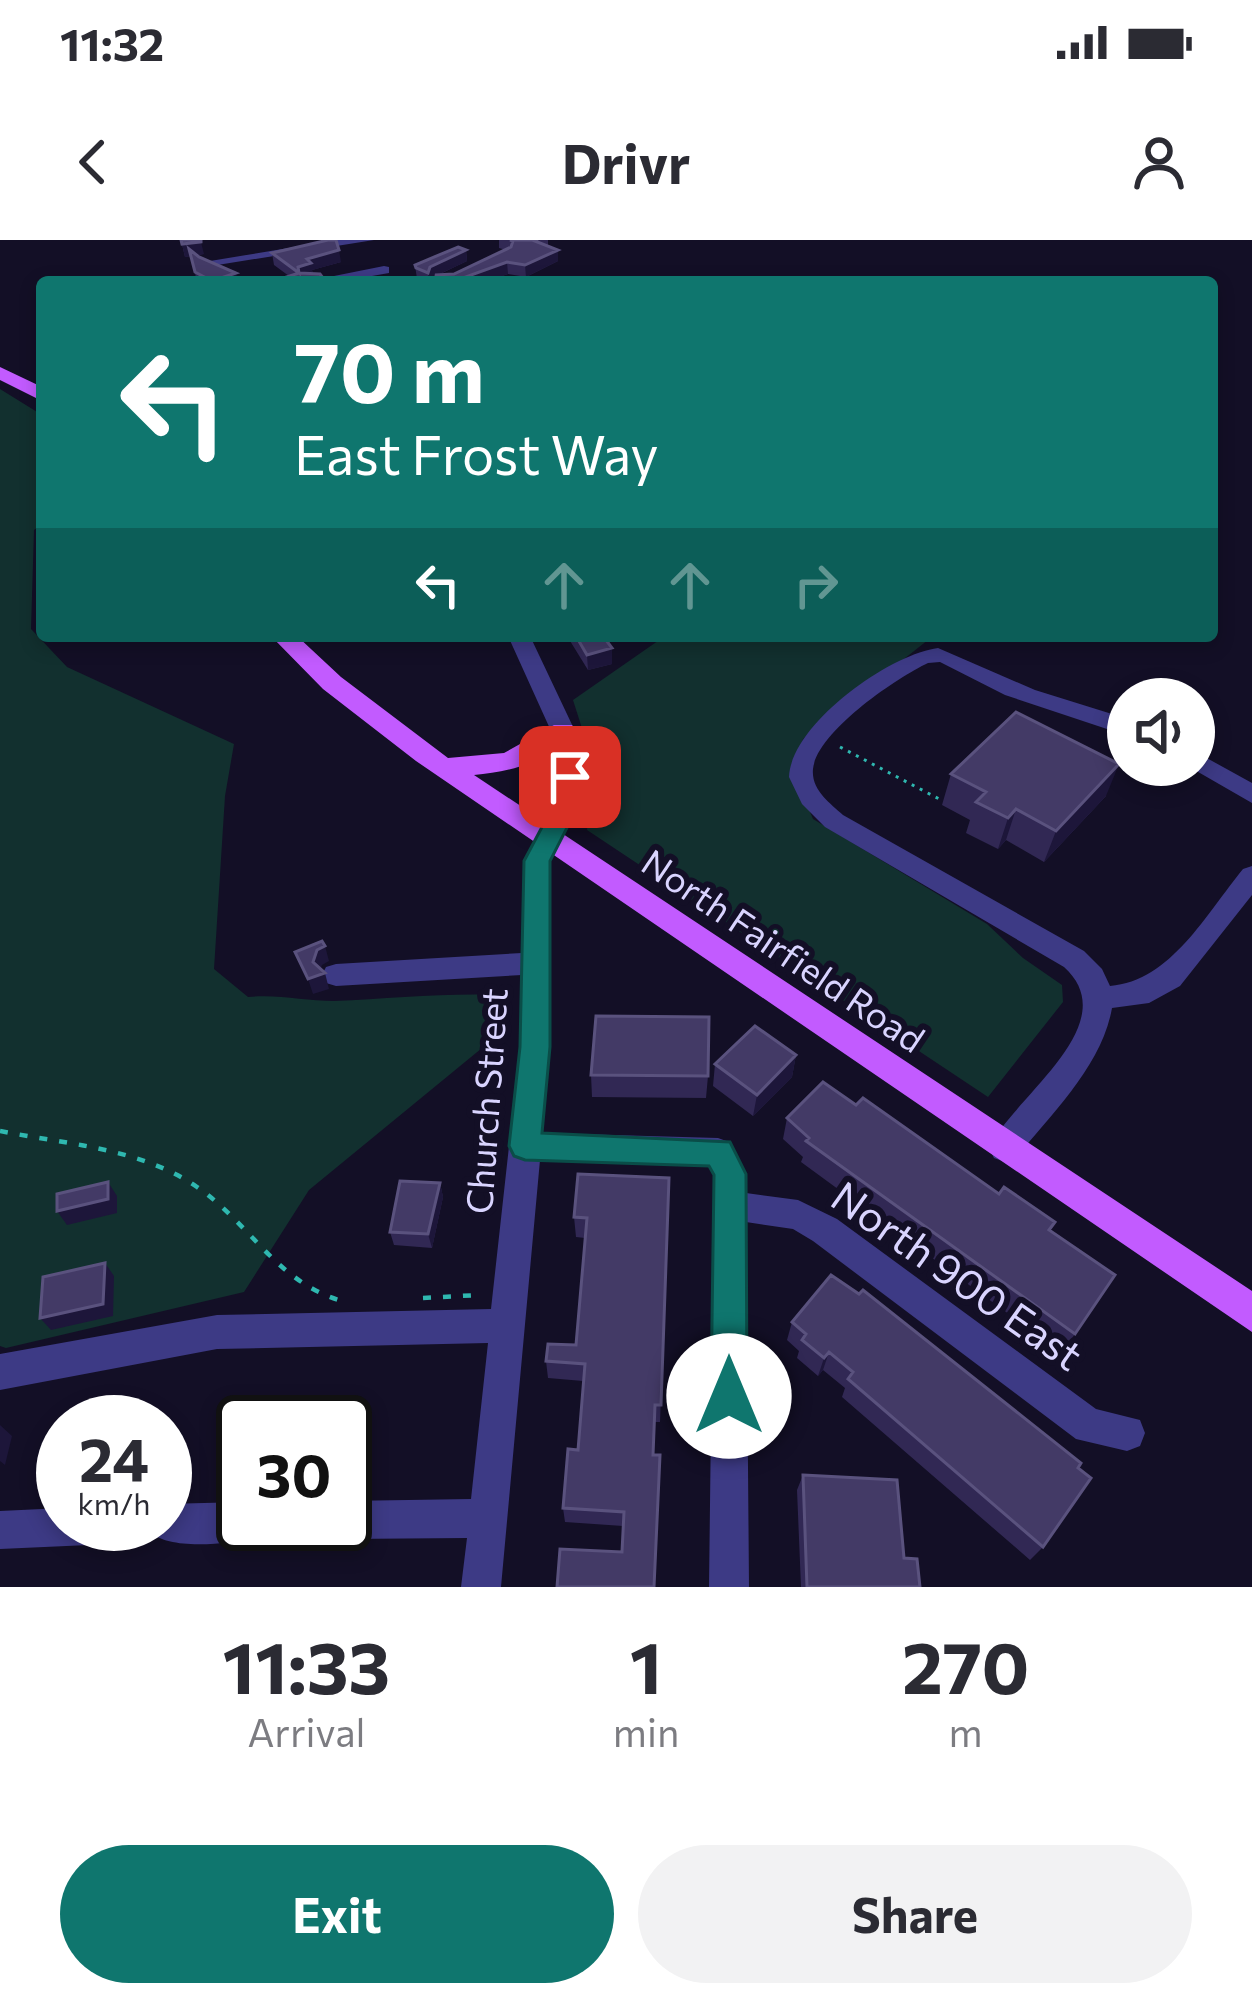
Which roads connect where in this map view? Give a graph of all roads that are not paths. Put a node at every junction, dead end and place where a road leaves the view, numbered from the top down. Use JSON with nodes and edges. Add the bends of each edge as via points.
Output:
{"nodes":[{"id":1,"x":369,"y":240,"type":"edge"},
{"id":2,"x":205,"y":263,"type":"edge"},
{"id":3,"x":387,"y":276,"type":"edge"},
{"id":4,"x":0,"y":373,"type":"edge"},
{"id":5,"x":36,"y":392,"type":"edge"},
{"id":6,"x":289,"y":642,"type":"edge"},
{"id":7,"x":522,"y":642,"type":"edge"},
{"id":8,"x":940,"y":645,"type":"edge"},
{"id":9,"x":1107,"y":721,"type":"edge"},
{"id":10,"x":563,"y":731,"type":"junction"},
{"id":11,"x":443,"y":767,"type":"junction"},
{"id":12,"x":1215,"y":772,"type":"edge"},
{"id":13,"x":1252,"y":794,"type":"edge"},
{"id":14,"x":547,"y":837,"type":"junction"},
{"id":15,"x":1252,"y":876,"type":"edge"},
{"id":16,"x":536,"y":963,"type":"junction"},
{"id":17,"x":336,"y":975,"type":"dead end"},
{"id":18,"x":1099,"y":998,"type":"junction"},
{"id":19,"x":525,"y":1146,"type":"junction"},
{"id":20,"x":1005,"y":1148,"type":"junction"},
{"id":21,"x":729,"y":1204,"type":"junction"},
{"id":22,"x":510,"y":1309,"type":"junction"},
{"id":23,"x":1252,"y":1313,"type":"edge"},
{"id":24,"x":0,"y":1372,"type":"edge"},
{"id":25,"x":1126,"y":1432,"type":"dead end"},
{"id":26,"x":489,"y":1518,"type":"junction"},
{"id":27,"x":372,"y":1520,"type":"edge"},
{"id":28,"x":36,"y":1528,"type":"edge"},
{"id":29,"x":0,"y":1530,"type":"edge"},
{"id":30,"x":481,"y":1587,"type":"edge"},
{"id":31,"x":729,"y":1587,"type":"edge"}],
"edges":[{"from":1,"to":2,"type":"street"},
{"from":1,"to":3,"type":"street"},
{"from":4,"to":5,"type":"main road"},
{"from":6,"to":11,"type":"main road","name":"North Fairfield Road"},
{"from":7,"to":10,"type":"street","name":"Church Street"},
{"from":8,"to":9,"type":"street","via":[[1018,692]]},
{"from":8,"to":18,"type":"street","via":[[914,656],[817,735],[802,782],[834,821],[1074,959],[1095,980]]},
{"from":10,"to":11,"type":"main road","via":[[507,765]]},
{"from":10,"to":14,"type":"street","name":"Church Street","via":[[570,777]]},
{"from":11,"to":14,"type":"main road","name":"North Fairfield Road"},
{"from":12,"to":13,"type":"street"},
{"from":14,"to":16,"type":"street","name":"Church Street","via":[[537,861]]},
{"from":14,"to":20,"type":"main road","name":"North Fairfield Road"},
{"from":15,"to":18,"type":"street","via":[[1170,977],[1138,995]]},
{"from":16,"to":17,"type":"street"},
{"from":16,"to":19,"type":"street","name":"Church Street"},
{"from":18,"to":20,"type":"street","via":[[1091,1036]]},
{"from":19,"to":21,"type":"street","via":[[718,1152],[730,1174]]},
{"from":19,"to":22,"type":"street","name":"Church Street"},
{"from":20,"to":23,"type":"main road","name":"North Fairfield Road"},
{"from":21,"to":25,"type":"street","name":"North 900 East","via":[[798,1215],[1089,1426]]},
{"from":21,"to":31,"type":"street"},
{"from":22,"to":24,"type":"street","via":[[217,1332]]},
{"from":22,"to":26,"type":"street","name":"Church Street"},
{"from":26,"to":27,"type":"street"},
{"from":26,"to":30,"type":"street","name":"Church Street"},
{"from":28,"to":29,"type":"street"}]}
